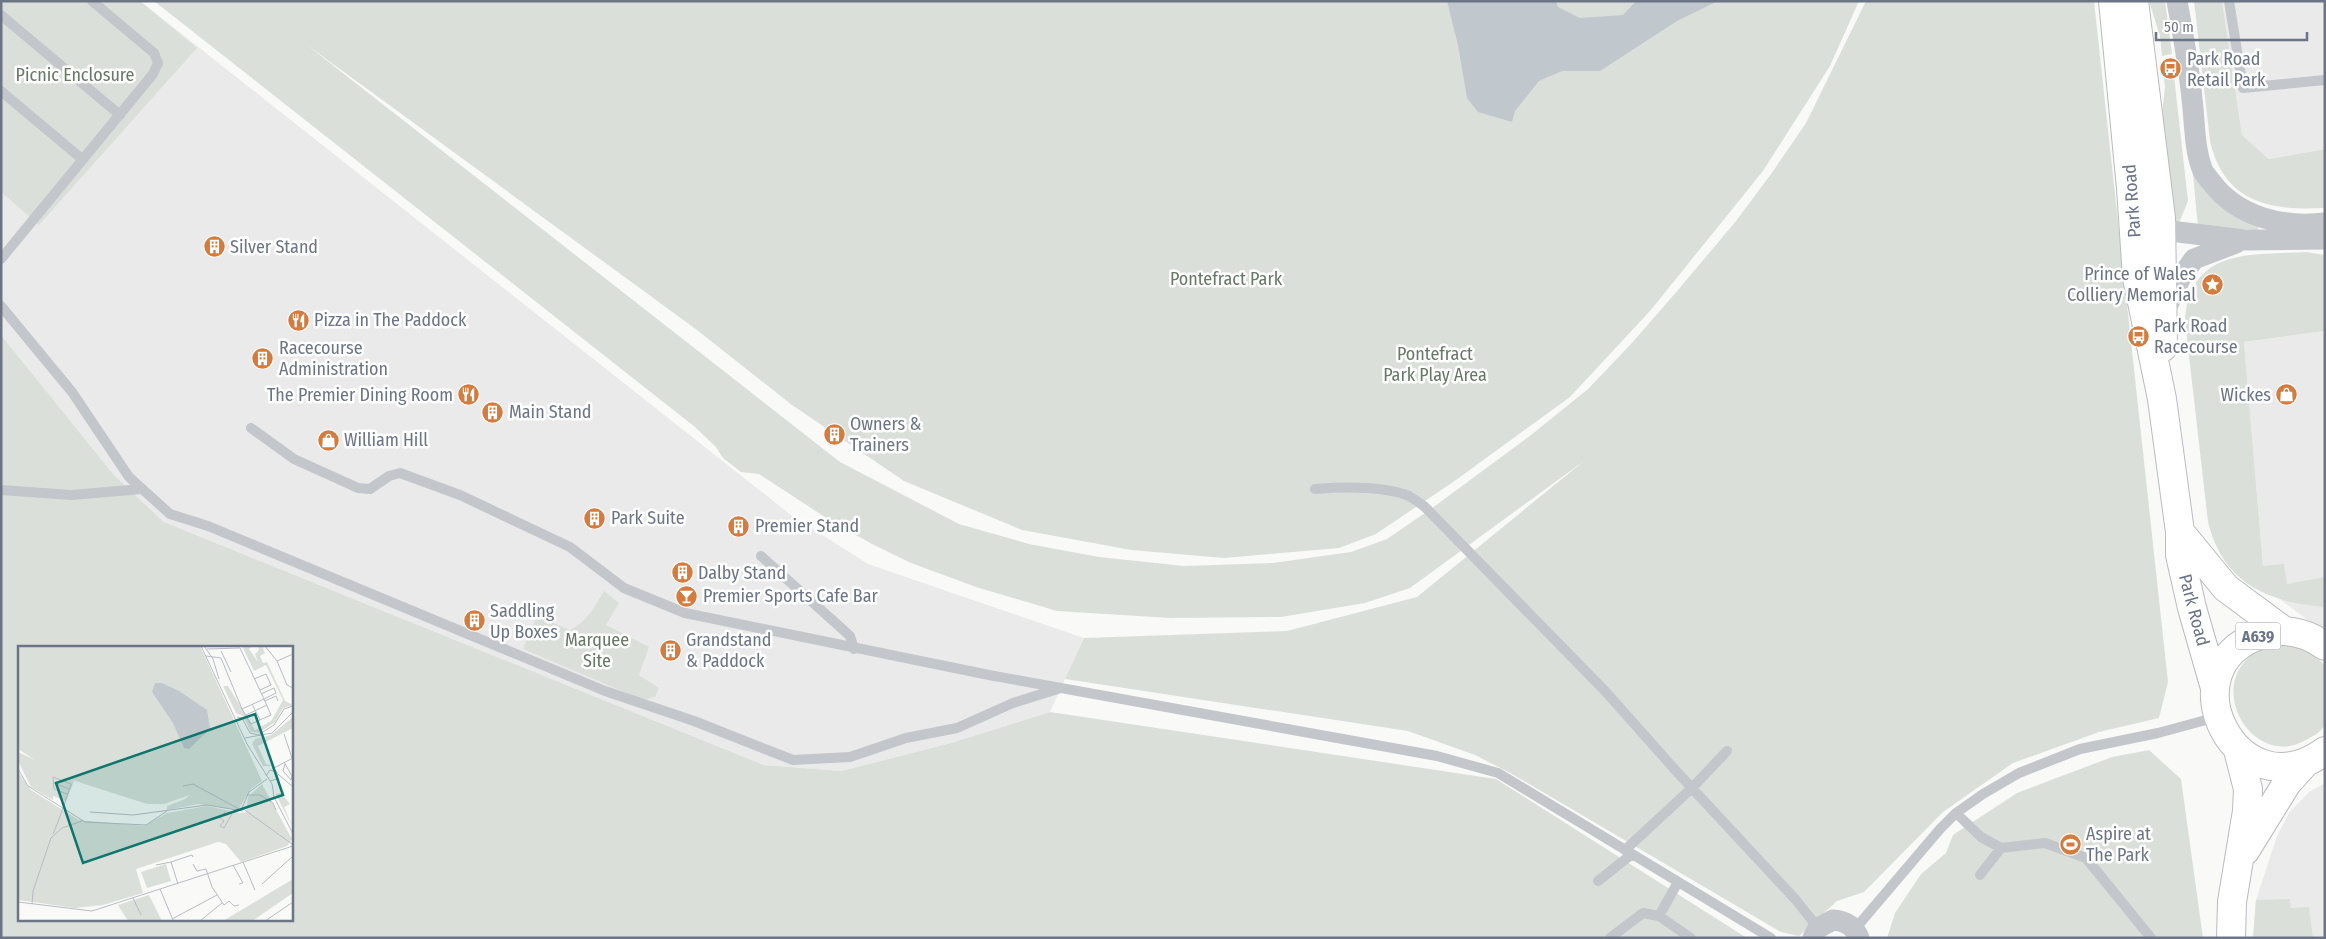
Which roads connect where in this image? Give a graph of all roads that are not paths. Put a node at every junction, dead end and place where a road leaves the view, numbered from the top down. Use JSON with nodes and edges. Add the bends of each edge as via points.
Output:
{"nodes":[{"id":1,"x":92,"y":1,"type":"edge"},
{"id":2,"x":2177,"y":1,"type":"edge"},
{"id":3,"x":2229,"y":1,"type":"edge"},
{"id":4,"x":2119,"y":2,"type":"edge"},
{"id":5,"x":1,"y":16,"type":"edge"},
{"id":6,"x":2325,"y":80,"type":"edge"},
{"id":7,"x":1,"y":91,"type":"edge"},
{"id":8,"x":120,"y":115,"type":"junction"},
{"id":9,"x":82,"y":159,"type":"junction"},
{"id":10,"x":2133,"y":206,"type":"junction"},
{"id":11,"x":2325,"y":223,"type":"edge"},
{"id":12,"x":2162,"y":230,"type":"junction"},
{"id":13,"x":2325,"y":238,"type":"edge"},
{"id":14,"x":2244,"y":240,"type":"junction"},
{"id":15,"x":1,"y":259,"type":"edge"},
{"id":16,"x":1,"y":306,"type":"edge"},
{"id":17,"x":2164,"y":313,"type":"junction"},
{"id":18,"x":2162,"y":399,"type":"junction"},
{"id":19,"x":251,"y":428,"type":"dead end"},
{"id":20,"x":142,"y":489,"type":"junction"},
{"id":21,"x":1315,"y":489,"type":"dead end"},
{"id":22,"x":1,"y":490,"type":"edge"},
{"id":23,"x":2180,"y":532,"type":"junction"},
{"id":24,"x":761,"y":556,"type":"dead end"},
{"id":25,"x":2306,"y":635,"type":"edge"},
{"id":26,"x":854,"y":649,"type":"junction"},
{"id":27,"x":1063,"y":688,"type":"junction"},
{"id":28,"x":2215,"y":688,"type":"junction"},
{"id":29,"x":2217,"y":717,"type":"junction"},
{"id":30,"x":2238,"y":750,"type":"junction"},
{"id":31,"x":1727,"y":751,"type":"dead end"},
{"id":32,"x":2315,"y":756,"type":"edge"},
{"id":33,"x":1692,"y":788,"type":"junction"},
{"id":34,"x":1956,"y":813,"type":"junction"},
{"id":35,"x":2001,"y":848,"type":"junction"},
{"id":36,"x":1628,"y":852,"type":"junction"},
{"id":37,"x":2236,"y":870,"type":"junction"},
{"id":38,"x":1980,"y":874,"type":"dead end"},
{"id":39,"x":1598,"y":881,"type":"dead end"},
{"id":40,"x":1678,"y":882,"type":"junction"},
{"id":41,"x":1660,"y":916,"type":"junction"},
{"id":42,"x":1816,"y":933,"type":"edge"},
{"id":43,"x":1857,"y":934,"type":"edge"},
{"id":44,"x":1610,"y":938,"type":"edge"},
{"id":45,"x":1691,"y":938,"type":"edge"},
{"id":46,"x":1771,"y":938,"type":"edge"},
{"id":47,"x":2150,"y":938,"type":"edge"},
{"id":48,"x":2231,"y":938,"type":"edge"}],
"edges":[{"from":1,"to":8,"type":"lane","via":[[154,53],[158,63]]},
{"from":2,"to":11,"type":"street","via":[[2203,171],[2219,193],[2234,206],[2258,217],[2286,223]]},
{"from":3,"to":6,"type":"lane","via":[[2243,88]]},
{"from":4,"to":10,"type":"main road","name":"Park Road"},
{"from":4,"to":12,"type":"main road","name":"Park Road"},
{"from":5,"to":8,"type":"lane"},
{"from":7,"to":9,"type":"lane"},
{"from":8,"to":9,"type":"lane"},
{"from":9,"to":15,"type":"lane"},
{"from":10,"to":12,"type":"street","via":[[2144,220]]},
{"from":10,"to":18,"type":"main road","name":"Park Road","via":[[2138,278]]},
{"from":12,"to":14,"type":"street"},
{"from":12,"to":17,"type":"main road","name":"Park Road"},
{"from":13,"to":14,"type":"street"},
{"from":14,"to":17,"type":"street","via":[[2194,259],[2180,279]]},
{"from":16,"to":20,"type":"lane","via":[[72,392],[129,477]]},
{"from":17,"to":18,"type":"main road","name":"Park Road"},
{"from":18,"to":23,"type":"main road","name":"Park Road"},
{"from":19,"to":26,"type":"lane","via":[[294,459],[358,488],[370,489],[389,476],[400,474],[460,495],[570,546],[596,564],[609,578],[637,595],[685,613]]},
{"from":20,"to":22,"type":"lane","via":[[71,495]]},
{"from":20,"to":27,"type":"lane","via":[[170,514],[208,526],[606,691],[793,760],[850,757],[906,738],[957,728],[1013,703]]},
{"from":21,"to":33,"type":"lane","via":[[1378,490],[1408,496],[1425,507],[1606,692]]},
{"from":23,"to":25,"type":"main road","name":"Park Road","via":[[2226,588]]},
{"from":23,"to":28,"type":"main road","name":"Park Road","via":[[2180,556]]},
{"from":24,"to":26,"type":"lane","via":[[850,636]]},
{"from":25,"to":28,"type":"main road","name":"Park Road","number":"A639","via":[[2268,632],[2252,638],[2239,646],[2224,665]]},
{"from":26,"to":27,"type":"lane"},
{"from":27,"to":36,"type":"lane","via":[[1437,756],[1498,772]]},
{"from":28,"to":29,"type":"main road","name":"Park Road","number":"A639"},
{"from":29,"to":30,"type":"main road","name":"Park Road","number":"A639"},
{"from":29,"to":34,"type":"lane","via":[[2158,734],[2080,749],[2019,773]]},
{"from":30,"to":32,"type":"main road","name":"Park Road","number":"A639","via":[[2263,763],[2292,765]]},
{"from":30,"to":37,"type":"main road","name":"Park Road","number":"A639","via":[[2248,789]]},
{"from":31,"to":33,"type":"lane"},
{"from":32,"to":37,"type":"main road","name":"Park Road","number":"A639","via":[[2288,783]]},
{"from":33,"to":36,"type":"lane"},
{"from":33,"to":42,"type":"lane","via":[[1796,900]]},
{"from":34,"to":35,"type":"lane","via":[[1981,837]]},
{"from":34,"to":43,"type":"lane","via":[[1916,856]]},
{"from":35,"to":38,"type":"lane"},
{"from":35,"to":47,"type":"lane","via":[[2045,843],[2086,858]]},
{"from":36,"to":39,"type":"lane"},
{"from":36,"to":40,"type":"lane"},
{"from":37,"to":48,"type":"main road","name":"Park Road","number":"A639"},
{"from":40,"to":41,"type":"lane"},
{"from":40,"to":46,"type":"lane"},
{"from":41,"to":44,"type":"lane","via":[[1643,913]]},
{"from":41,"to":45,"type":"lane"},
{"from":42,"to":43,"type":"street","via":[[1825,922],[1841,920]]}]}
